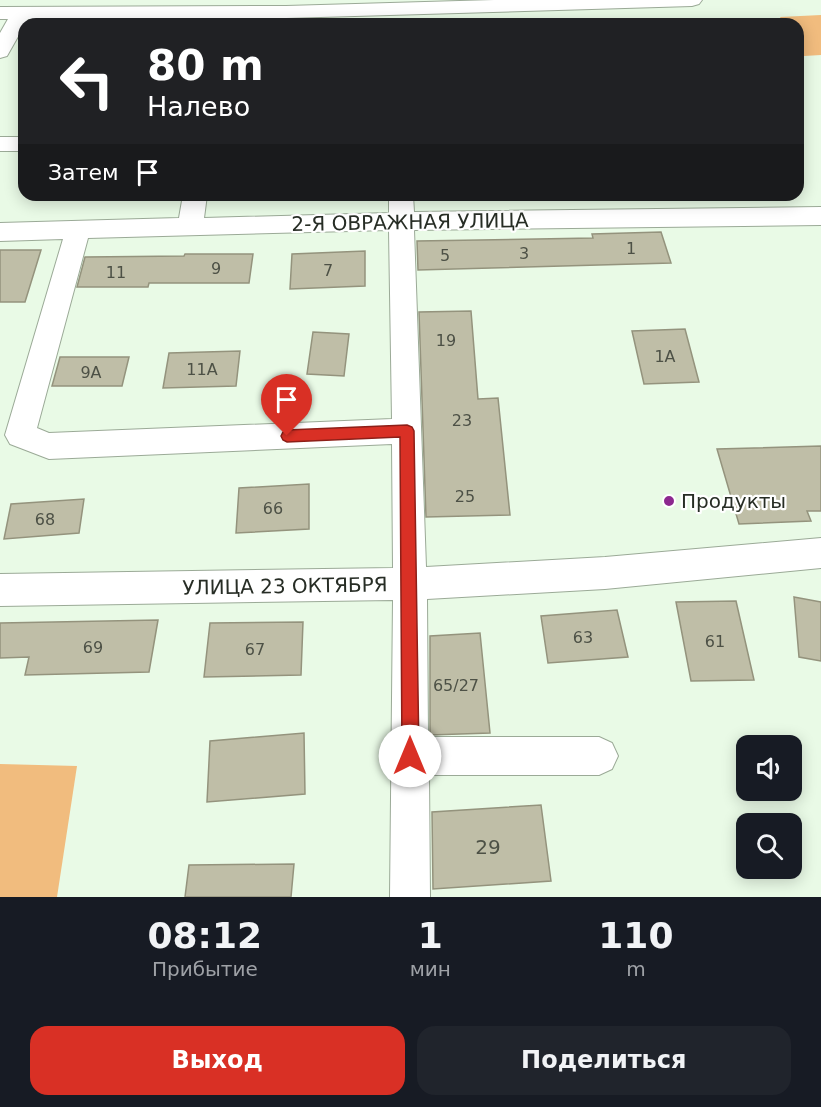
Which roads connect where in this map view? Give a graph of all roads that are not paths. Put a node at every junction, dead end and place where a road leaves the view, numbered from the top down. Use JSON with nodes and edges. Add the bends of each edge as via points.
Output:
{"nodes":[{"id":1,"x":692,"y":0,"type":"edge"},
{"id":2,"x":473,"y":4,"type":"edge"},
{"id":3,"x":286,"y":6,"type":"edge"},
{"id":4,"x":318,"y":6,"type":"edge"},
{"id":5,"x":57,"y":7,"type":"edge"},
{"id":6,"x":392,"y":11,"type":"edge"},
{"id":7,"x":0,"y":13,"type":"edge"},
{"id":8,"x":21,"y":13,"type":"junction"},
{"id":9,"x":574,"y":14,"type":"edge"},
{"id":10,"x":18,"y":18,"type":"edge"},
{"id":11,"x":18,"y":19,"type":"edge"},
{"id":12,"x":0,"y":52,"type":"edge"},
{"id":13,"x":0,"y":144,"type":"edge"},
{"id":14,"x":18,"y":144,"type":"edge"},
{"id":15,"x":194,"y":201,"type":"edge"},
{"id":16,"x":402,"y":208,"type":"edge"},
{"id":17,"x":821,"y":216,"type":"edge"},
{"id":18,"x":190,"y":227,"type":"junction"},
{"id":19,"x":78,"y":230,"type":"junction"},
{"id":20,"x":0,"y":232,"type":"edge"},
{"id":21,"x":407,"y":431,"type":"junction"},
{"id":22,"x":821,"y":553,"type":"edge"},
{"id":23,"x":410,"y":584,"type":"junction"},
{"id":24,"x":0,"y":590,"type":"edge"},
{"id":25,"x":410,"y":756,"type":"junction"},
{"id":26,"x":598,"y":756,"type":"dead end"},
{"id":27,"x":411,"y":897,"type":"edge"}],
"edges":[{"from":1,"to":9,"type":"street"},
{"from":2,"to":6,"type":"street"},
{"from":2,"to":9,"type":"street"},
{"from":3,"to":4,"type":"street"},
{"from":3,"to":5,"type":"street"},
{"from":4,"to":6,"type":"street"},
{"from":5,"to":8,"type":"street"},
{"from":7,"to":8,"type":"street"},
{"from":8,"to":10,"type":"street"},
{"from":11,"to":12,"type":"street"},
{"from":13,"to":14,"type":"street"},
{"from":15,"to":18,"type":"street"},
{"from":16,"to":17,"type":"street","name":"2-Я ОВРАЖНАЯ УЛИЦА"},
{"from":16,"to":18,"type":"street","name":"2-Я ОВРАЖНАЯ УЛИЦА"},
{"from":16,"to":21,"type":"street"},
{"from":18,"to":19,"type":"street","name":"2-Я ОВРАЖНАЯ УЛИЦА"},
{"from":19,"to":20,"type":"street","name":"2-Я ОВРАЖНАЯ УЛИЦА"},
{"from":19,"to":21,"type":"street","via":[[20,435],[49,446]]},
{"from":21,"to":23,"type":"street"},
{"from":22,"to":23,"type":"street","name":"УЛИЦА 23 ОКТЯБРЯ","via":[[605,573]]},
{"from":23,"to":24,"type":"street","name":"УЛИЦА 23 ОКТЯБРЯ"},
{"from":23,"to":25,"type":"street"},
{"from":25,"to":26,"type":"street"},
{"from":25,"to":27,"type":"street"}]}
